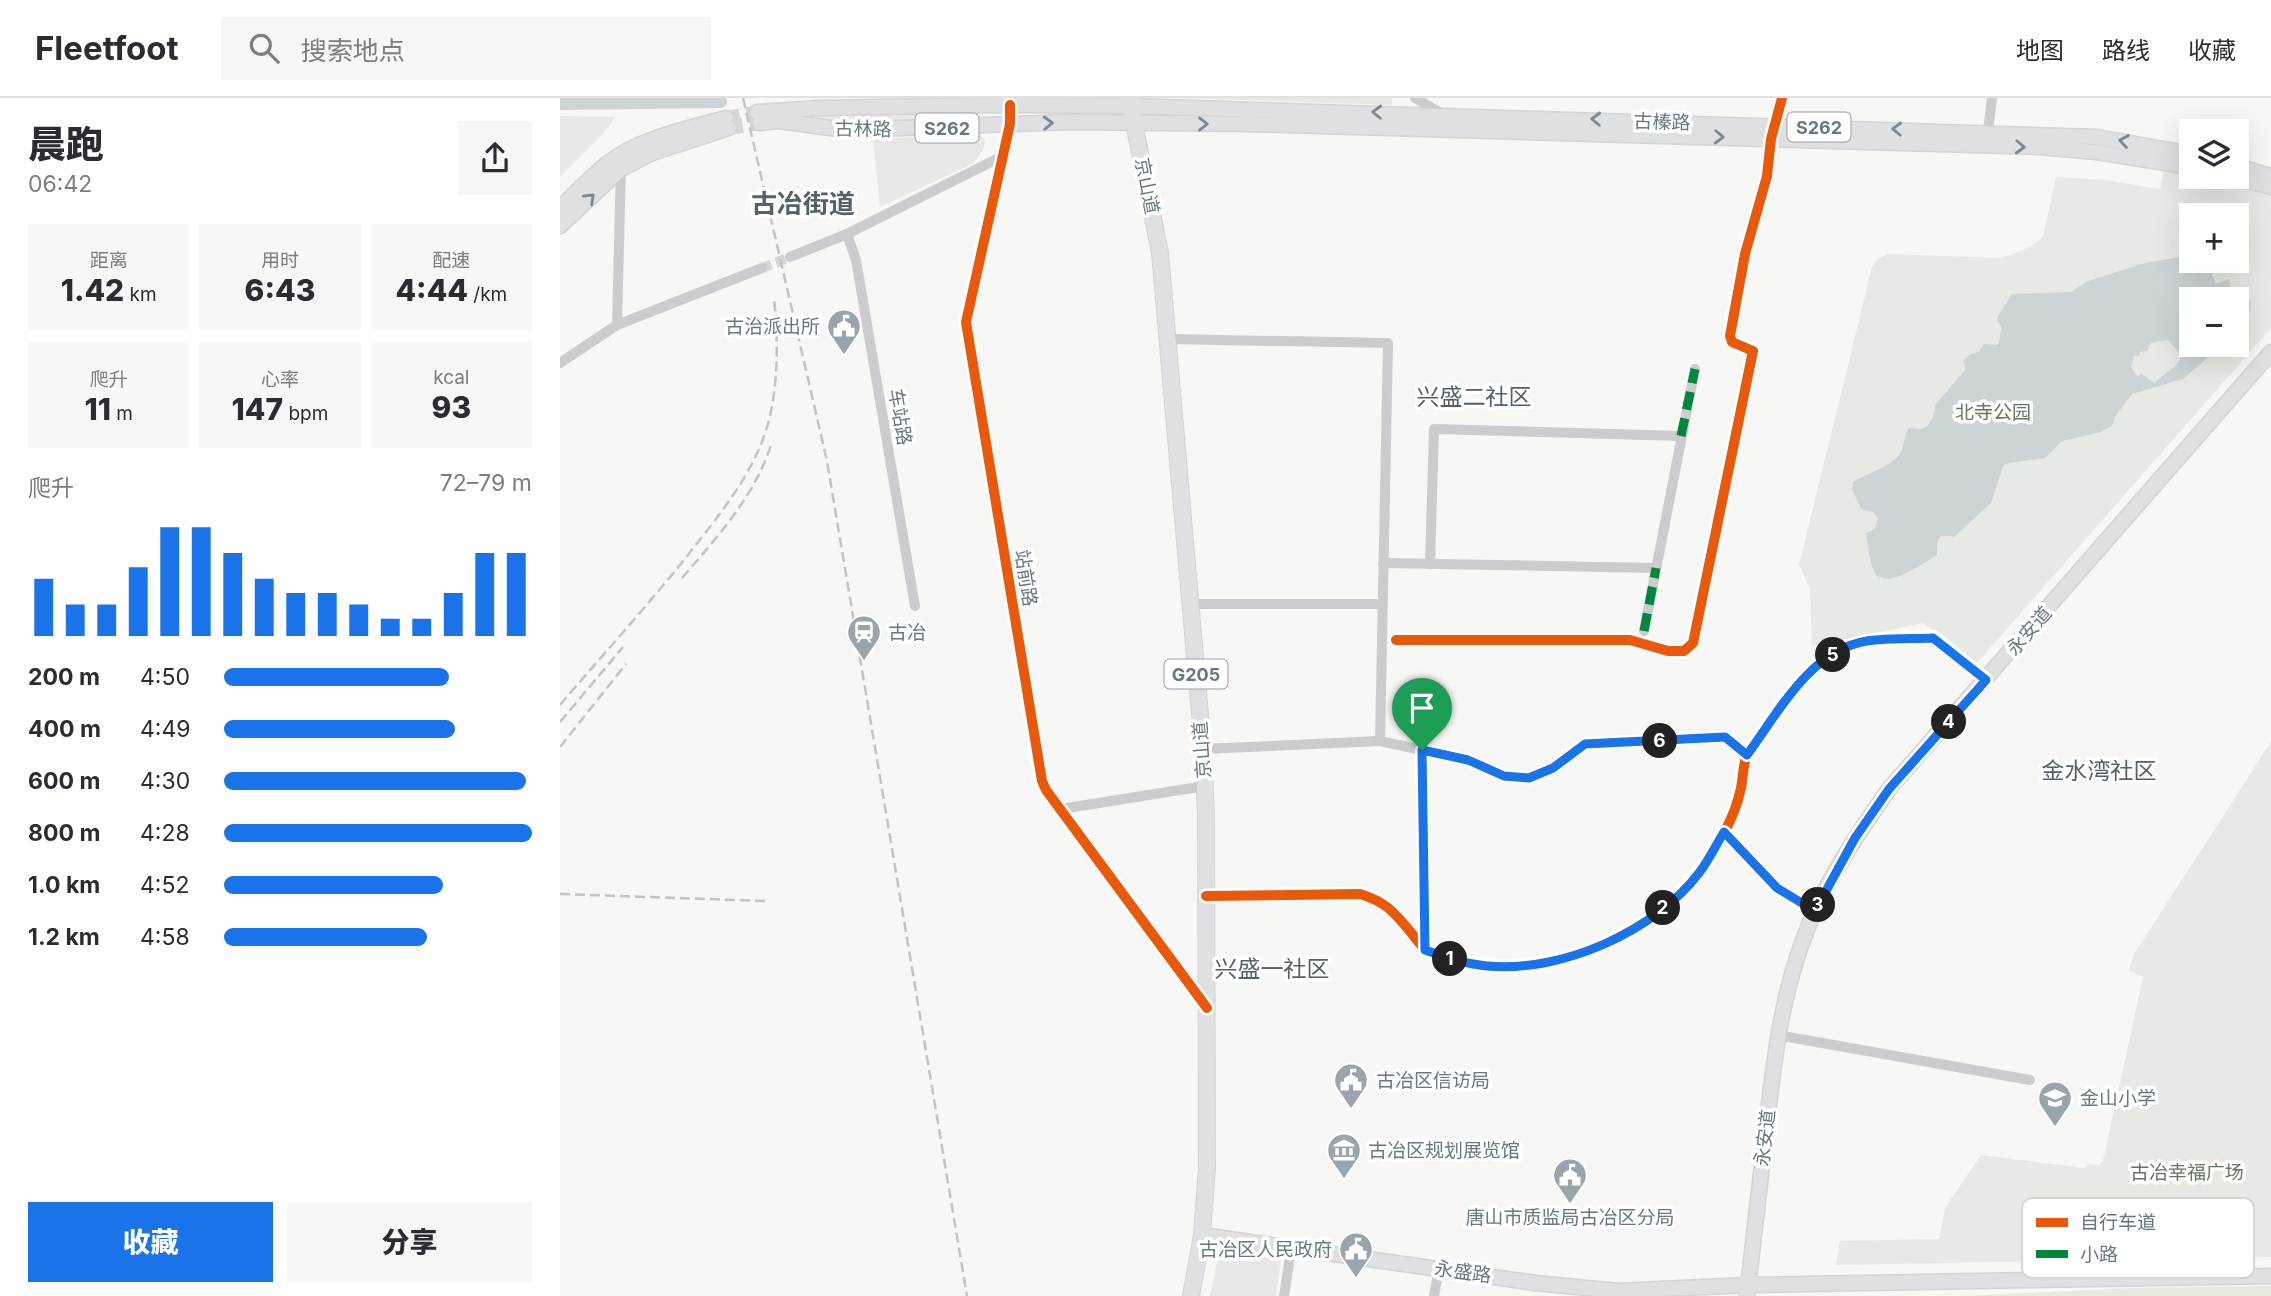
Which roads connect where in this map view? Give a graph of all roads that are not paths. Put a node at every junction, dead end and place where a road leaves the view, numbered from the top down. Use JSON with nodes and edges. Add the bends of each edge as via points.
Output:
{"nodes":[{"id":1,"x":1415,"y":98,"type":"edge"},
{"id":2,"x":1782,"y":98,"type":"edge"},
{"id":3,"x":1993,"y":98,"type":"edge"},
{"id":4,"x":1130,"y":102,"type":"edge"},
{"id":5,"x":1010,"y":105,"type":"junction"},
{"id":6,"x":1445,"y":114,"type":"junction"},
{"id":7,"x":727,"y":123,"type":"tunnel mouth"},
{"id":8,"x":1010,"y":124,"type":"junction"},
{"id":9,"x":1135,"y":124,"type":"junction"},
{"id":10,"x":1455,"y":129,"type":"junction"},
{"id":11,"x":1773,"y":132,"type":"junction"},
{"id":12,"x":1987,"y":139,"type":"junction"},
{"id":13,"x":2179,"y":152,"type":"edge"},
{"id":14,"x":1003,"y":156,"type":"junction"},
{"id":15,"x":621,"y":162,"type":"junction"},
{"id":16,"x":2179,"y":165,"type":"edge"},
{"id":17,"x":2249,"y":170,"type":"edge"},
{"id":18,"x":2271,"y":176,"type":"edge"},
{"id":19,"x":2249,"y":181,"type":"edge"},
{"id":20,"x":2271,"y":187,"type":"edge"},
{"id":21,"x":560,"y":208,"type":"edge"},
{"id":22,"x":560,"y":226,"type":"edge"},
{"id":23,"x":847,"y":234,"type":"junction"},
{"id":24,"x":790,"y":257,"type":"tunnel mouth"},
{"id":25,"x":762,"y":268,"type":"tunnel mouth"},
{"id":26,"x":617,"y":325,"type":"junction"},
{"id":27,"x":1167,"y":339,"type":"junction"},
{"id":28,"x":2271,"y":352,"type":"edge"},
{"id":29,"x":560,"y":363,"type":"edge"},
{"id":30,"x":1695,"y":369,"type":"dead end"},
{"id":31,"x":1681,"y":436,"type":"junction"},
{"id":32,"x":1383,"y":563,"type":"junction"},
{"id":33,"x":1430,"y":564,"type":"junction"},
{"id":34,"x":1656,"y":568,"type":"junction"},
{"id":35,"x":1190,"y":604,"type":"junction"},
{"id":36,"x":1382,"y":604,"type":"junction"},
{"id":37,"x":915,"y":606,"type":"dead end"},
{"id":38,"x":1644,"y":631,"type":"dead end"},
{"id":39,"x":1396,"y":640,"type":"dead end"},
{"id":40,"x":1986,"y":680,"type":"junction"},
{"id":41,"x":1380,"y":741,"type":"junction"},
{"id":42,"x":1203,"y":749,"type":"junction"},
{"id":43,"x":1422,"y":750,"type":"junction"},
{"id":44,"x":1747,"y":755,"type":"junction"},
{"id":45,"x":1205,"y":786,"type":"junction"},
{"id":46,"x":1061,"y":809,"type":"junction"},
{"id":47,"x":1724,"y":832,"type":"junction"},
{"id":48,"x":1206,"y":896,"type":"junction"},
{"id":49,"x":1815,"y":911,"type":"junction"},
{"id":50,"x":1425,"y":950,"type":"junction"},
{"id":51,"x":1207,"y":1008,"type":"junction"},
{"id":52,"x":1777,"y":1035,"type":"junction"},
{"id":53,"x":2030,"y":1080,"type":"dead end"},
{"id":54,"x":1202,"y":1231,"type":"junction"},
{"id":55,"x":1291,"y":1250,"type":"junction"},
{"id":56,"x":1439,"y":1268,"type":"junction"},
{"id":57,"x":2022,"y":1277,"type":"edge"},
{"id":58,"x":2166,"y":1278,"type":"edge"},
{"id":59,"x":1748,"y":1286,"type":"edge"},
{"id":60,"x":1618,"y":1293,"type":"edge"},
{"id":61,"x":1191,"y":1296,"type":"edge"},
{"id":62,"x":1284,"y":1296,"type":"edge"},
{"id":63,"x":1434,"y":1296,"type":"edge"}],
"edges":[{"from":1,"to":6,"type":"street"},
{"from":2,"to":11,"type":"street"},
{"from":3,"to":12,"type":"street"},
{"from":4,"to":5,"type":"main road","name":"古林路","number":"S262"},
{"from":6,"to":4,"type":"main road","name":"古榛路","number":"S262","one_way":true},
{"from":4,"to":9,"type":"highway","number":"G205"},
{"from":5,"to":8,"type":"street","name":"站前路"},
{"from":5,"to":8,"type":"main road","name":"古林路","number":"S262","via":[[821,108],[758,117],[845,130]]},
{"from":6,"to":10,"type":"street"},
{"from":11,"to":6,"type":"main road","name":"古榛路","number":"S262","one_way":true},
{"from":7,"to":15,"type":"main road"},
{"from":8,"to":9,"type":"main road","name":"古林路","number":"S262","one_way":true},
{"from":8,"to":14,"type":"street","name":"站前路"},
{"from":9,"to":10,"type":"main road","name":"古榛路","number":"S262","one_way":true},
{"from":9,"to":27,"type":"highway","name":"京山道","number":"G205","via":[[1160,253]]},
{"from":10,"to":11,"type":"main road","name":"古榛路","number":"S262","one_way":true},
{"from":11,"to":12,"type":"main road","name":"古榛路","number":"S262"},
{"from":11,"to":39,"type":"street","via":[[1730,335],[1732,342],[1753,351],[1693,643],[1684,651],[1668,651],[1630,640]]},
{"from":13,"to":12,"type":"main road","name":"古榛路","number":"S262","one_way":true,"via":[[2096,137]]},
{"from":12,"to":16,"type":"main road","name":"古榛路","number":"S262","one_way":true},
{"from":14,"to":23,"type":"street"},
{"from":14,"to":46,"type":"street","name":"站前路","via":[[966,322],[1042,781]]},
{"from":15,"to":21,"type":"main road","via":[[608,163]]},
{"from":22,"to":15,"type":"main road","one_way":true},
{"from":15,"to":26,"type":"street"},
{"from":17,"to":18,"type":"main road"},
{"from":19,"to":20,"type":"main road"},
{"from":23,"to":24,"type":"street"},
{"from":23,"to":37,"type":"street","name":"车站路","via":[[856,260]]},
{"from":25,"to":26,"type":"street"},
{"from":26,"to":29,"type":"street"},
{"from":27,"to":32,"type":"street","via":[[1388,343]]},
{"from":27,"to":35,"type":"highway","name":"京山道","number":"G205"},
{"from":28,"to":40,"type":"main road","name":"永安道"},
{"from":30,"to":31,"type":"street"},
{"from":31,"to":33,"type":"street","via":[[1434,429]]},
{"from":31,"to":34,"type":"street"},
{"from":32,"to":33,"type":"street"},
{"from":32,"to":36,"type":"street"},
{"from":33,"to":34,"type":"street"},
{"from":34,"to":38,"type":"street"},
{"from":35,"to":36,"type":"street"},
{"from":35,"to":42,"type":"highway","name":"京山道","number":"G205"},
{"from":36,"to":41,"type":"street"},
{"from":40,"to":44,"type":"street","via":[[1933,638],[1865,641],[1838,651],[1808,673]]},
{"from":40,"to":49,"type":"main road","name":"永安道","via":[[1889,789],[1855,838]]},
{"from":41,"to":42,"type":"street"},
{"from":41,"to":43,"type":"street"},
{"from":42,"to":45,"type":"highway","name":"京山道","number":"G205"},
{"from":43,"to":44,"type":"street","via":[[1468,760],[1504,776],[1529,778],[1553,768],[1585,744],[1725,737]]},
{"from":43,"to":50,"type":"street"},
{"from":44,"to":47,"type":"street","via":[[1740,792]]},
{"from":45,"to":46,"type":"street"},
{"from":45,"to":48,"type":"highway","name":"京山道","number":"G205"},
{"from":46,"to":51,"type":"street","name":"站前路"},
{"from":47,"to":49,"type":"street","via":[[1777,888]]},
{"from":47,"to":50,"type":"street","via":[[1699,873],[1671,902],[1610,942],[1555,960],[1489,966]]},
{"from":48,"to":50,"type":"street","via":[[1360,894],[1393,910]]},
{"from":48,"to":51,"type":"highway","name":"京山道","number":"G205"},
{"from":49,"to":52,"type":"main road","name":"永安道"},
{"from":51,"to":54,"type":"highway","name":"京山道","number":"G205","via":[[1207,1167]]},
{"from":52,"to":53,"type":"street"},
{"from":52,"to":59,"type":"main road","name":"永安道"},
{"from":54,"to":55,"type":"main road","name":"永盛路"},
{"from":54,"to":59,"type":"main road","name":"永盛路","via":[[1575,1282]]},
{"from":54,"to":61,"type":"highway","name":"京山道","number":"G205"},
{"from":55,"to":56,"type":"main road","name":"永盛路"},
{"from":55,"to":62,"type":"street"},
{"from":56,"to":60,"type":"main road","name":"永盛路"},
{"from":56,"to":63,"type":"street"},
{"from":57,"to":59,"type":"main road","name":"永盛路"},
{"from":58,"to":59,"type":"main road","name":"永盛路"},
{"from":59,"to":60,"type":"main road","name":"永盛路"}]}
